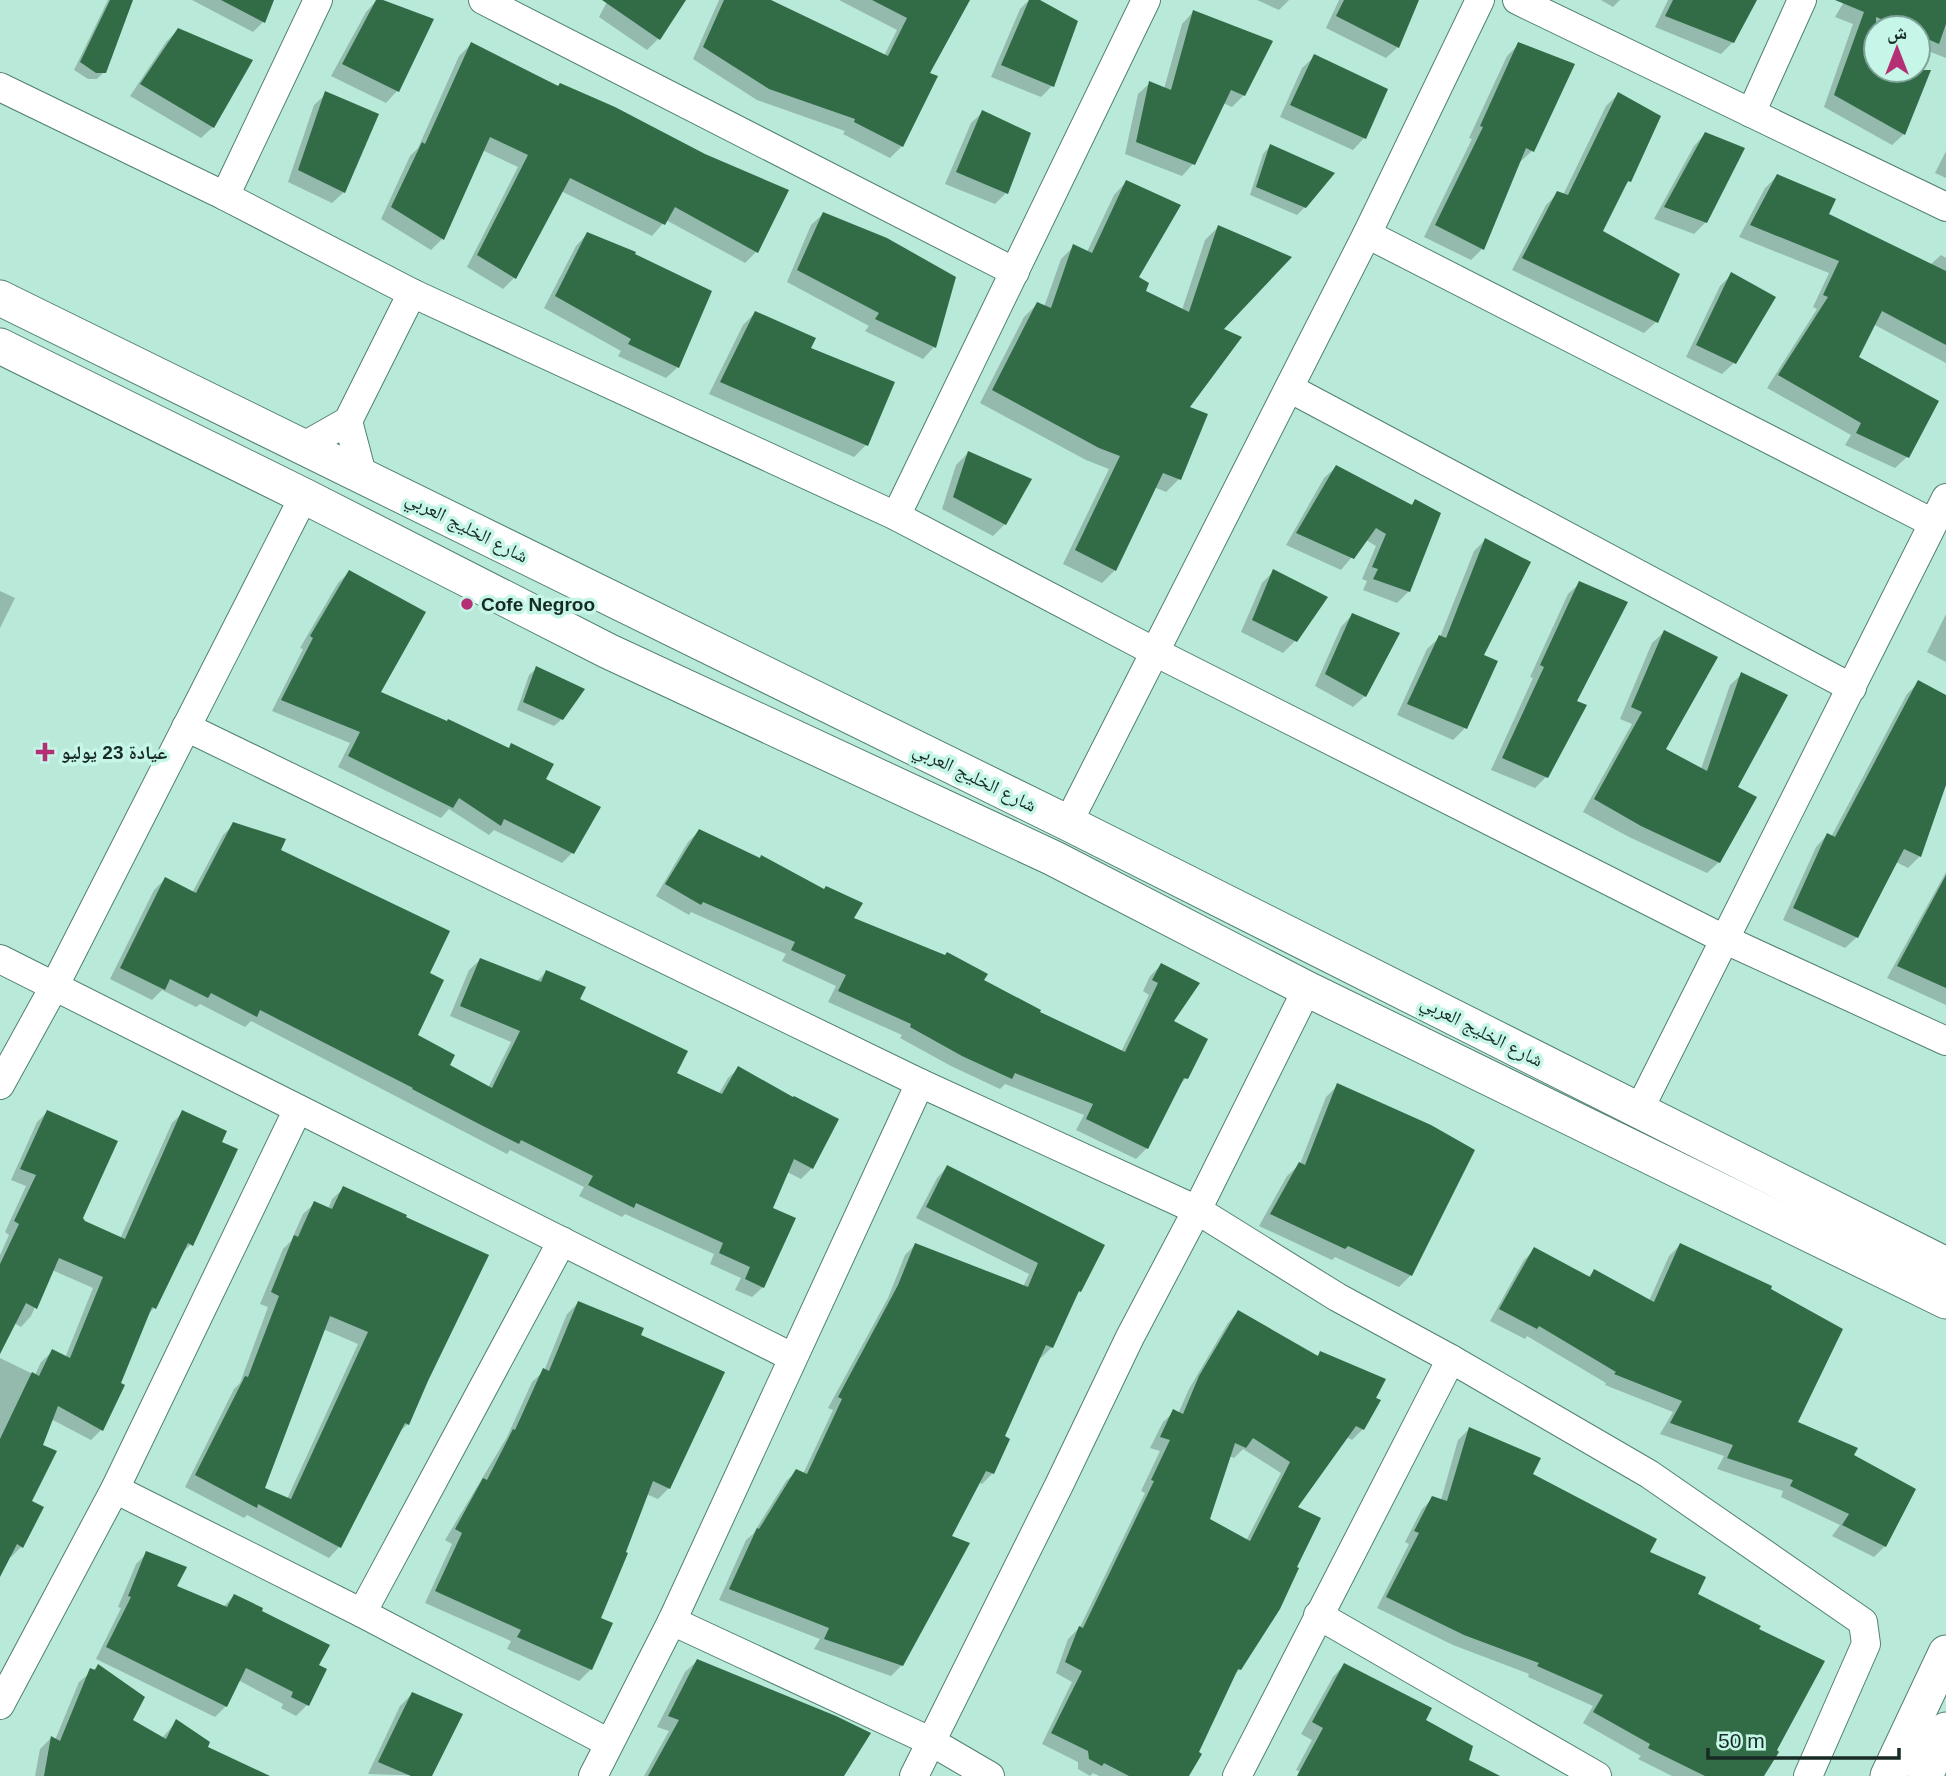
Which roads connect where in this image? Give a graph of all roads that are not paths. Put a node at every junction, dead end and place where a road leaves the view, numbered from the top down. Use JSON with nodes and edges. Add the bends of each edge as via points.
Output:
{"nodes":[{"id":1,"x":318,"y":0,"type":"edge"},
{"id":2,"x":483,"y":0,"type":"edge"},
{"id":3,"x":1480,"y":0,"type":"edge"},
{"id":4,"x":1517,"y":0,"type":"edge"},
{"id":5,"x":1802,"y":0,"type":"edge"},
{"id":6,"x":1137,"y":3,"type":"edge"},
{"id":7,"x":0,"y":88,"type":"edge"},
{"id":8,"x":1751,"y":113,"type":"junction"},
{"id":9,"x":225,"y":196,"type":"junction"},
{"id":10,"x":1946,"y":207,"type":"edge"},
{"id":11,"x":1367,"y":234,"type":"junction"},
{"id":12,"x":1015,"y":272,"type":"junction"},
{"id":13,"x":412,"y":293,"type":"junction"},
{"id":14,"x":0,"y":298,"type":"edge"},
{"id":15,"x":0,"y":346,"type":"edge"},
{"id":16,"x":1289,"y":388,"type":"junction"},
{"id":17,"x":348,"y":421,"type":"junction"},
{"id":18,"x":304,"y":446,"type":"junction"},
{"id":19,"x":362,"y":474,"type":"junction"},
{"id":20,"x":304,"y":496,"type":"junction"},
{"id":21,"x":1946,"y":498,"type":"edge"},
{"id":22,"x":896,"y":516,"type":"junction"},
{"id":23,"x":1933,"y":523,"type":"junction"},
{"id":24,"x":632,"y":609,"type":"junction"},
{"id":25,"x":608,"y":651,"type":"junction"},
{"id":26,"x":1155,"y":652,"type":"junction"},
{"id":27,"x":1852,"y":688,"type":"junction"},
{"id":28,"x":186,"y":727,"type":"junction"},
{"id":29,"x":1068,"y":823,"type":"junction"},
{"id":30,"x":1726,"y":940,"type":"junction"},
{"id":31,"x":0,"y":960,"type":"edge"},
{"id":32,"x":54,"y":987,"type":"junction"},
{"id":33,"x":1307,"y":989,"type":"junction"},
{"id":34,"x":1946,"y":1041,"type":"edge"},
{"id":35,"x":920,"y":1083,"type":"junction"},
{"id":36,"x":0,"y":1085,"type":"edge"},
{"id":37,"x":298,"y":1109,"type":"junction"},
{"id":38,"x":1638,"y":1112,"type":"junction"},
{"id":39,"x":1197,"y":1210,"type":"junction"},
{"id":40,"x":562,"y":1241,"type":"junction"},
{"id":41,"x":1946,"y":1265,"type":"edge"},
{"id":42,"x":1946,"y":1301,"type":"edge"},
{"id":43,"x":792,"y":1357,"type":"junction"},
{"id":44,"x":1451,"y":1359,"type":"junction"},
{"id":45,"x":115,"y":1489,"type":"junction"},
{"id":46,"x":362,"y":1613,"type":"junction"},
{"id":47,"x":1318,"y":1615,"type":"junction"},
{"id":48,"x":671,"y":1620,"type":"junction"},
{"id":49,"x":1946,"y":1653,"type":"edge"},
{"id":50,"x":0,"y":1705,"type":"edge"},
{"id":51,"x":1946,"y":1730,"type":"edge"},
{"id":52,"x":930,"y":1741,"type":"junction"},
{"id":53,"x":609,"y":1743,"type":"junction"},
{"id":54,"x":593,"y":1776,"type":"edge"},
{"id":55,"x":914,"y":1776,"type":"edge"},
{"id":56,"x":990,"y":1776,"type":"edge"},
{"id":57,"x":1237,"y":1776,"type":"edge"},
{"id":58,"x":1597,"y":1776,"type":"edge"},
{"id":59,"x":1808,"y":1776,"type":"edge"},
{"id":60,"x":1888,"y":1776,"type":"edge"},
{"id":61,"x":1925,"y":1776,"type":"edge"}],
"edges":[{"from":1,"to":9,"type":"street"},
{"from":2,"to":12,"type":"street"},
{"from":3,"to":11,"type":"street"},
{"from":4,"to":8,"type":"street"},
{"from":5,"to":8,"type":"street"},
{"from":6,"to":12,"type":"street"},
{"from":7,"to":9,"type":"street"},
{"from":8,"to":10,"type":"street"},
{"from":9,"to":13,"type":"street"},
{"from":11,"to":16,"type":"street"},
{"from":11,"to":23,"type":"street"},
{"from":12,"to":22,"type":"street"},
{"from":13,"to":17,"type":"street"},
{"from":13,"to":22,"type":"street"},
{"from":14,"to":18,"type":"main road","name":"شارع الخليج العربي"},
{"from":15,"to":20,"type":"main road","name":"شارع الخليج العربي"},
{"from":16,"to":26,"type":"street"},
{"from":16,"to":27,"type":"street"},
{"from":17,"to":18,"type":"street"},
{"from":17,"to":19,"type":"street"},
{"from":18,"to":19,"type":"main road","name":"شارع الخليج العربي"},
{"from":19,"to":24,"type":"main road","name":"شارع الخليج العربي"},
{"from":20,"to":25,"type":"main road","name":"شارع الخليج العربي"},
{"from":20,"to":28,"type":"street"},
{"from":21,"to":23,"type":"street"},
{"from":22,"to":26,"type":"street"},
{"from":23,"to":27,"type":"street"},
{"from":24,"to":25,"type":"main road"},
{"from":24,"to":29,"type":"main road","name":"شارع الخليج العربي"},
{"from":25,"to":33,"type":"main road","name":"شارع الخليج العربي","via":[[1053,858]]},
{"from":26,"to":29,"type":"street"},
{"from":26,"to":30,"type":"street"},
{"from":27,"to":30,"type":"street"},
{"from":28,"to":32,"type":"street"},
{"from":28,"to":35,"type":"street"},
{"from":29,"to":38,"type":"main road","name":"شارع الخليج العربي"},
{"from":30,"to":34,"type":"street"},
{"from":30,"to":38,"type":"street"},
{"from":31,"to":32,"type":"street"},
{"from":32,"to":36,"type":"street"},
{"from":32,"to":37,"type":"street"},
{"from":33,"to":39,"type":"street"},
{"from":33,"to":42,"type":"main road","name":"شارع الخليج العربي"},
{"from":35,"to":39,"type":"street"},
{"from":35,"to":43,"type":"street"},
{"from":37,"to":40,"type":"street"},
{"from":37,"to":45,"type":"street"},
{"from":38,"to":41,"type":"main road","name":"شارع الخليج العربي"},
{"from":39,"to":44,"type":"street","via":[[1337,1297]]},
{"from":39,"to":52,"type":"street"},
{"from":40,"to":43,"type":"street"},
{"from":40,"to":46,"type":"street"},
{"from":43,"to":48,"type":"street"},
{"from":44,"to":47,"type":"street"},
{"from":44,"to":59,"type":"street","via":[[1670,1486],[1863,1622],[1866,1644]]},
{"from":45,"to":46,"type":"street"},
{"from":45,"to":50,"type":"street"},
{"from":46,"to":53,"type":"street"},
{"from":47,"to":57,"type":"street"},
{"from":47,"to":58,"type":"street"},
{"from":48,"to":52,"type":"street"},
{"from":48,"to":53,"type":"street"},
{"from":49,"to":60,"type":"main road"},
{"from":51,"to":61,"type":"main road"},
{"from":52,"to":55,"type":"street"},
{"from":52,"to":56,"type":"street"},
{"from":53,"to":54,"type":"street"}]}
